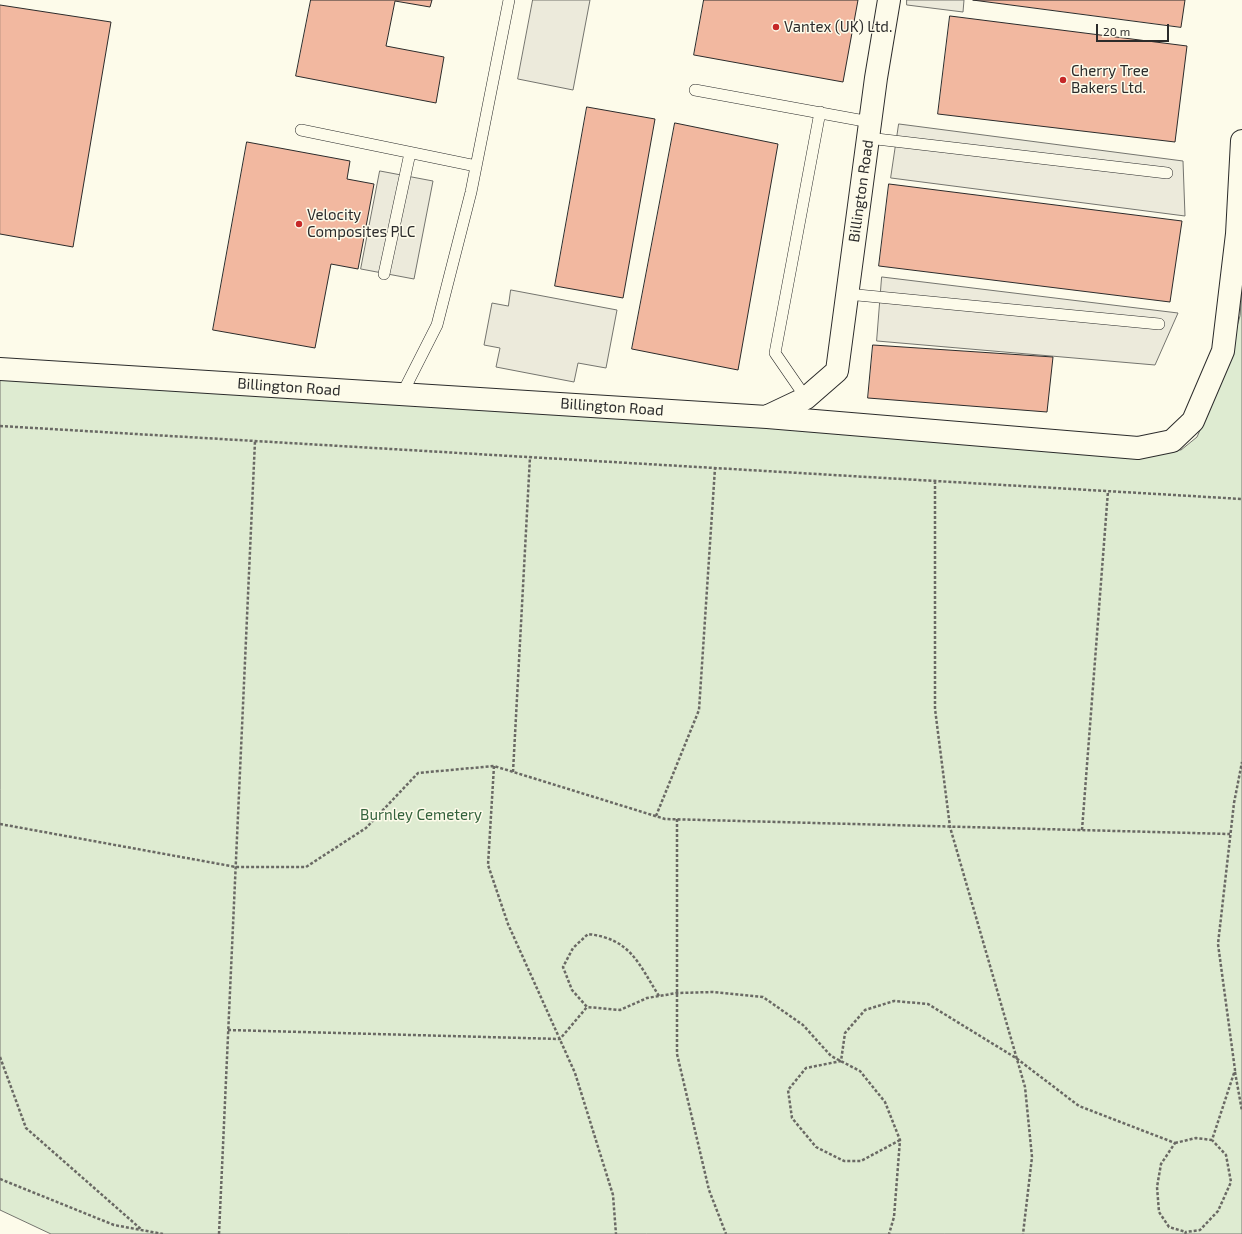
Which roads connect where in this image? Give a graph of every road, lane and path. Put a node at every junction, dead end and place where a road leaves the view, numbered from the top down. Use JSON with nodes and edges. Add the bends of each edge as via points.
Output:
{"nodes":[{"id":1,"x":509,"y":0,"type":"edge"},
{"id":2,"x":889,"y":0,"type":"edge"},
{"id":3,"x":695,"y":90,"type":"dead end"},
{"id":4,"x":820,"y":112,"type":"junction"},
{"id":5,"x":301,"y":130,"type":"dead end"},
{"id":6,"x":869,"y":130,"type":"junction"},
{"id":7,"x":1242,"y":141,"type":"edge"},
{"id":8,"x":410,"y":153,"type":"junction"},
{"id":9,"x":476,"y":166,"type":"junction"},
{"id":10,"x":1167,"y":173,"type":"dead end"},
{"id":11,"x":384,"y":274,"type":"dead end"},
{"id":12,"x":847,"y":294,"type":"junction"},
{"id":13,"x":1159,"y":324,"type":"dead end"},
{"id":14,"x":0,"y":369,"type":"edge"},
{"id":15,"x":402,"y":394,"type":"junction"},
{"id":16,"x":806,"y":398,"type":"junction"},
{"id":17,"x":767,"y":417,"type":"junction"},
{"id":18,"x":0,"y":426,"type":"edge"},
{"id":19,"x":255,"y":441,"type":"junction"},
{"id":20,"x":530,"y":457,"type":"junction"},
{"id":21,"x":715,"y":468,"type":"junction"},
{"id":22,"x":936,"y":481,"type":"junction"},
{"id":23,"x":1108,"y":491,"type":"junction"},
{"id":24,"x":1242,"y":499,"type":"edge"},
{"id":25,"x":1242,"y":762,"type":"edge"},
{"id":26,"x":494,"y":766,"type":"junction"},
{"id":27,"x":513,"y":772,"type":"junction"},
{"id":28,"x":656,"y":816,"type":"junction"},
{"id":29,"x":677,"y":819,"type":"junction"},
{"id":30,"x":0,"y":824,"type":"edge"},
{"id":31,"x":950,"y":827,"type":"junction"},
{"id":32,"x":1082,"y":830,"type":"junction"},
{"id":33,"x":1230,"y":834,"type":"junction"},
{"id":34,"x":236,"y":867,"type":"junction"},
{"id":35,"x":677,"y":993,"type":"junction"},
{"id":36,"x":659,"y":996,"type":"junction"},
{"id":37,"x":587,"y":1007,"type":"junction"},
{"id":38,"x":228,"y":1030,"type":"junction"},
{"id":39,"x":560,"y":1039,"type":"junction"},
{"id":40,"x":0,"y":1058,"type":"edge"},
{"id":41,"x":1016,"y":1058,"type":"junction"},
{"id":42,"x":841,"y":1061,"type":"junction"},
{"id":43,"x":1235,"y":1070,"type":"junction"},
{"id":44,"x":1242,"y":1111,"type":"edge"},
{"id":45,"x":900,"y":1140,"type":"junction"},
{"id":46,"x":1212,"y":1140,"type":"junction"},
{"id":47,"x":1175,"y":1143,"type":"junction"},
{"id":48,"x":0,"y":1179,"type":"edge"},
{"id":49,"x":142,"y":1230,"type":"junction"},
{"id":50,"x":1185,"y":1233,"type":"edge"},
{"id":51,"x":163,"y":1234,"type":"edge"},
{"id":52,"x":219,"y":1234,"type":"edge"},
{"id":53,"x":616,"y":1234,"type":"edge"},
{"id":54,"x":726,"y":1234,"type":"edge"},
{"id":55,"x":889,"y":1234,"type":"edge"},
{"id":56,"x":1023,"y":1234,"type":"edge"}],
"edges":[{"from":1,"to":9,"type":"lane"},
{"from":2,"to":6,"type":"street","name":"Billington Road"},
{"from":3,"to":4,"type":"lane"},
{"from":4,"to":6,"type":"lane"},
{"from":4,"to":16,"type":"lane","via":[[775,353]]},
{"from":5,"to":8,"type":"lane"},
{"from":6,"to":10,"type":"lane"},
{"from":6,"to":12,"type":"street","name":"Billington Road"},
{"from":7,"to":17,"type":"street","via":[[1236,234],[1223,351],[1193,421],[1172,441],[1138,448]]},
{"from":8,"to":9,"type":"lane"},
{"from":8,"to":11,"type":"lane"},
{"from":9,"to":15,"type":"lane","via":[[437,325]]},
{"from":12,"to":13,"type":"lane"},
{"from":12,"to":16,"type":"street","name":"Billington Road","via":[[837,370]]},
{"from":14,"to":15,"type":"street","name":"Billington Road"},
{"from":15,"to":17,"type":"street","name":"Billington Road"},
{"from":16,"to":17,"type":"street","name":"Billington Road"},
{"from":18,"to":19,"type":"path"},
{"from":19,"to":20,"type":"path"},
{"from":19,"to":34,"type":"path"},
{"from":20,"to":21,"type":"path"},
{"from":20,"to":27,"type":"path"},
{"from":21,"to":22,"type":"path"},
{"from":21,"to":28,"type":"path","via":[[699,710]]},
{"from":22,"to":23,"type":"path"},
{"from":22,"to":31,"type":"path","via":[[935,709]]},
{"from":23,"to":24,"type":"path"},
{"from":23,"to":32,"type":"path"},
{"from":25,"to":33,"type":"path"},
{"from":26,"to":27,"type":"path"},
{"from":26,"to":34,"type":"path","via":[[418,773],[366,828],[306,867]]},
{"from":26,"to":39,"type":"path","via":[[488,865],[508,924]]},
{"from":27,"to":28,"type":"path"},
{"from":28,"to":29,"type":"path"},
{"from":29,"to":31,"type":"path"},
{"from":29,"to":35,"type":"path"},
{"from":30,"to":34,"type":"path"},
{"from":31,"to":32,"type":"path"},
{"from":31,"to":41,"type":"path"},
{"from":32,"to":33,"type":"path"},
{"from":33,"to":43,"type":"path","via":[[1218,944]]},
{"from":34,"to":38,"type":"path"},
{"from":35,"to":36,"type":"path"},
{"from":35,"to":42,"type":"path","via":[[713,992],[763,997],[803,1025],[831,1056]]},
{"from":35,"to":54,"type":"path","via":[[677,1054],[709,1190]]},
{"from":36,"to":37,"type":"path","via":[[647,998],[620,1010]]},
{"from":36,"to":37,"type":"path","via":[[624,946],[605,936],[588,934],[573,948],[563,968],[572,990]]},
{"from":37,"to":39,"type":"path"},
{"from":38,"to":39,"type":"path"},
{"from":38,"to":52,"type":"path"},
{"from":39,"to":53,"type":"path","via":[[575,1073],[613,1195]]},
{"from":40,"to":49,"type":"path","via":[[26,1128]]},
{"from":41,"to":42,"type":"path","via":[[928,1004],[894,1001],[865,1010],[845,1033]]},
{"from":41,"to":47,"type":"path","via":[[1079,1106]]},
{"from":41,"to":56,"type":"path","via":[[1025,1087],[1032,1157]]},
{"from":42,"to":45,"type":"path","via":[[860,1071],[885,1102]]},
{"from":42,"to":45,"type":"path","via":[[806,1068],[788,1090],[792,1118],[816,1147],[844,1161],[861,1160]]},
{"from":43,"to":44,"type":"path"},
{"from":43,"to":46,"type":"path"},
{"from":45,"to":55,"type":"path","via":[[894,1217]]},
{"from":46,"to":47,"type":"path","via":[[1196,1138]]},
{"from":46,"to":50,"type":"path","via":[[1226,1155],[1231,1182],[1218,1211],[1200,1230]]},
{"from":47,"to":50,"type":"path","via":[[1161,1164],[1158,1187],[1159,1212],[1169,1226]]},
{"from":48,"to":49,"type":"path","via":[[114,1225]]},
{"from":49,"to":51,"type":"path"}]}
